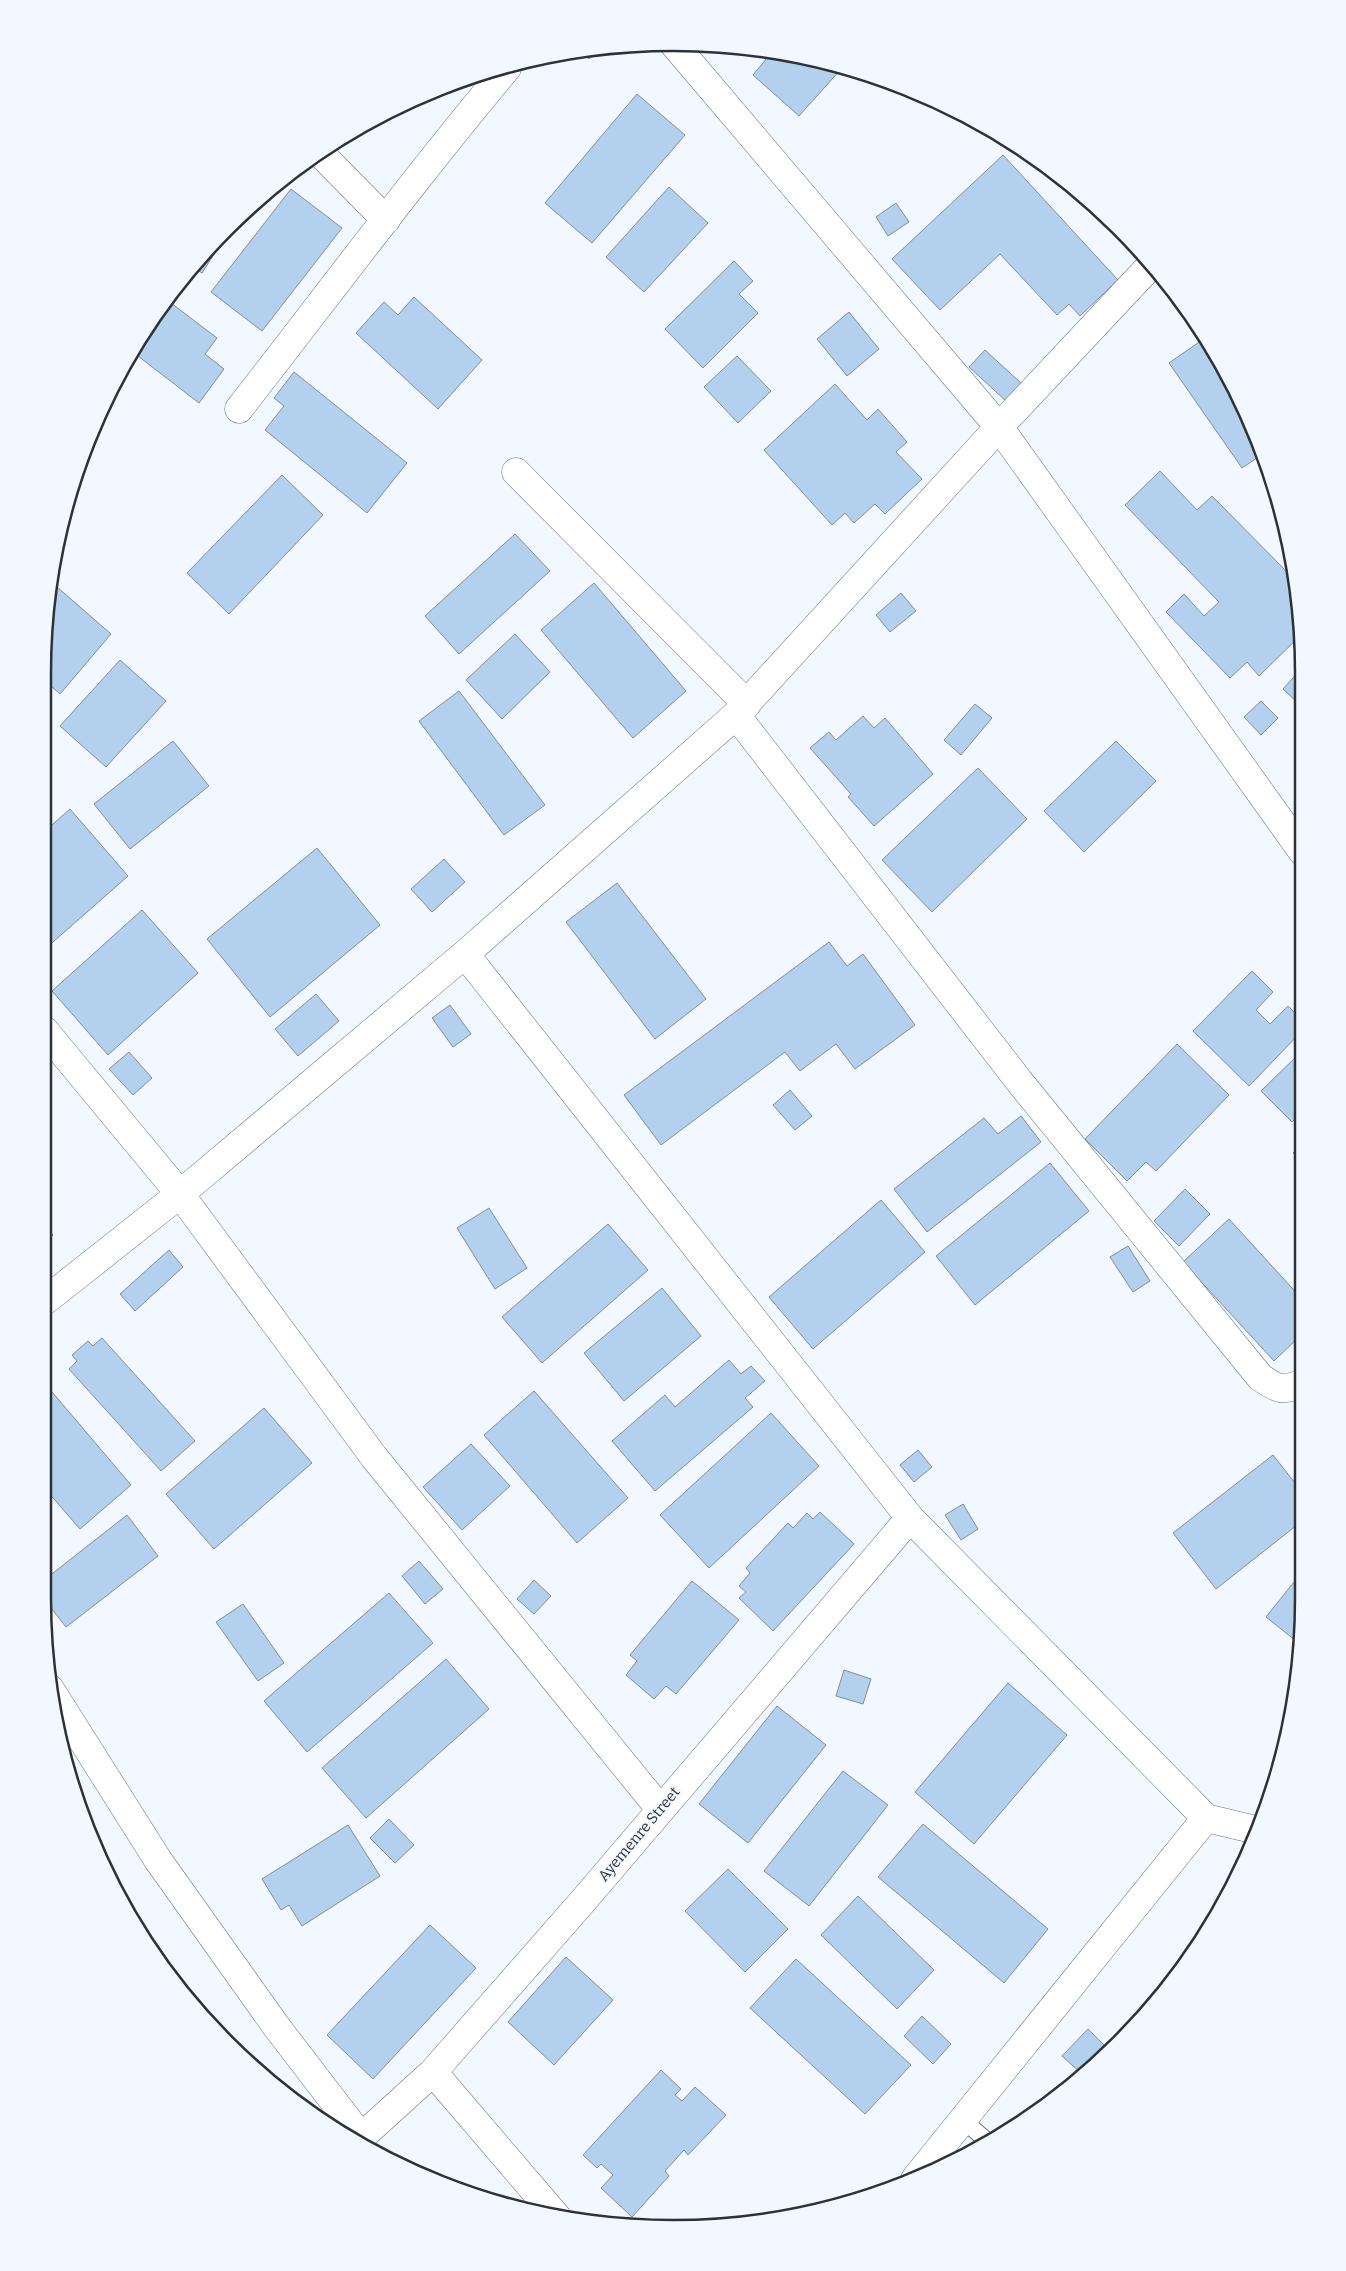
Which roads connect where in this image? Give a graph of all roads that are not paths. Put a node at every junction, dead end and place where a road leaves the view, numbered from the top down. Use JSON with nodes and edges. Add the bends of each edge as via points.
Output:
{"nodes":[{"id":1,"x":681,"y":51,"type":"edge"},
{"id":2,"x":499,"y":76,"type":"edge"},
{"id":3,"x":325,"y":158,"type":"edge"},
{"id":4,"x":386,"y":220,"type":"junction"},
{"id":5,"x":1146,"y":270,"type":"edge"},
{"id":6,"x":239,"y":409,"type":"dead end"},
{"id":7,"x":998,"y":427,"type":"junction"},
{"id":8,"x":516,"y":472,"type":"dead end"},
{"id":9,"x":742,"y":709,"type":"junction"},
{"id":10,"x":1295,"y":841,"type":"edge"},
{"id":11,"x":465,"y":954,"type":"junction"},
{"id":12,"x":51,"y":1038,"type":"edge"},
{"id":13,"x":180,"y":1194,"type":"junction"},
{"id":14,"x":51,"y":1296,"type":"edge"},
{"id":15,"x":1295,"y":1386,"type":"edge"},
{"id":16,"x":910,"y":1518,"type":"junction"},
{"id":17,"x":61,"y":1707,"type":"edge"},
{"id":18,"x":660,"y":1808,"type":"junction"},
{"id":19,"x":1206,"y":1818,"type":"junction"},
{"id":20,"x":1250,"y":1829,"type":"edge"},
{"id":21,"x":434,"y":2072,"type":"junction"},
{"id":22,"x":963,"y":2120,"type":"junction"},
{"id":23,"x":352,"y":2130,"type":"edge"},
{"id":24,"x":362,"y":2136,"type":"edge"},
{"id":25,"x":982,"y":2137,"type":"edge"},
{"id":26,"x":926,"y":2165,"type":"edge"},
{"id":27,"x":549,"y":2207,"type":"edge"}],
"edges":[{"from":1,"to":7,"type":"street"},
{"from":2,"to":4,"type":"street","via":[[441,146]]},
{"from":3,"to":4,"type":"street"},
{"from":4,"to":6,"type":"street"},
{"from":5,"to":7,"type":"street"},
{"from":7,"to":9,"type":"street"},
{"from":7,"to":10,"type":"street"},
{"from":8,"to":9,"type":"street"},
{"from":9,"to":11,"type":"street"},
{"from":9,"to":15,"type":"street","via":[[1019,1081],[1260,1377],[1273,1386],[1288,1390]]},
{"from":11,"to":13,"type":"street"},
{"from":11,"to":16,"type":"street"},
{"from":12,"to":13,"type":"street"},
{"from":13,"to":14,"type":"street"},
{"from":13,"to":18,"type":"street","via":[[374,1457]]},
{"from":16,"to":18,"type":"street","name":"Ayemenre Street"},
{"from":16,"to":19,"type":"street"},
{"from":17,"to":23,"type":"street","via":[[158,1860]]},
{"from":18,"to":21,"type":"street","name":"Ayemenre Street"},
{"from":19,"to":20,"type":"street"},
{"from":19,"to":22,"type":"street"},
{"from":21,"to":24,"type":"street","name":"Ayemenre Street"},
{"from":21,"to":27,"type":"street"},
{"from":22,"to":25,"type":"lane"},
{"from":22,"to":26,"type":"street"}]}
